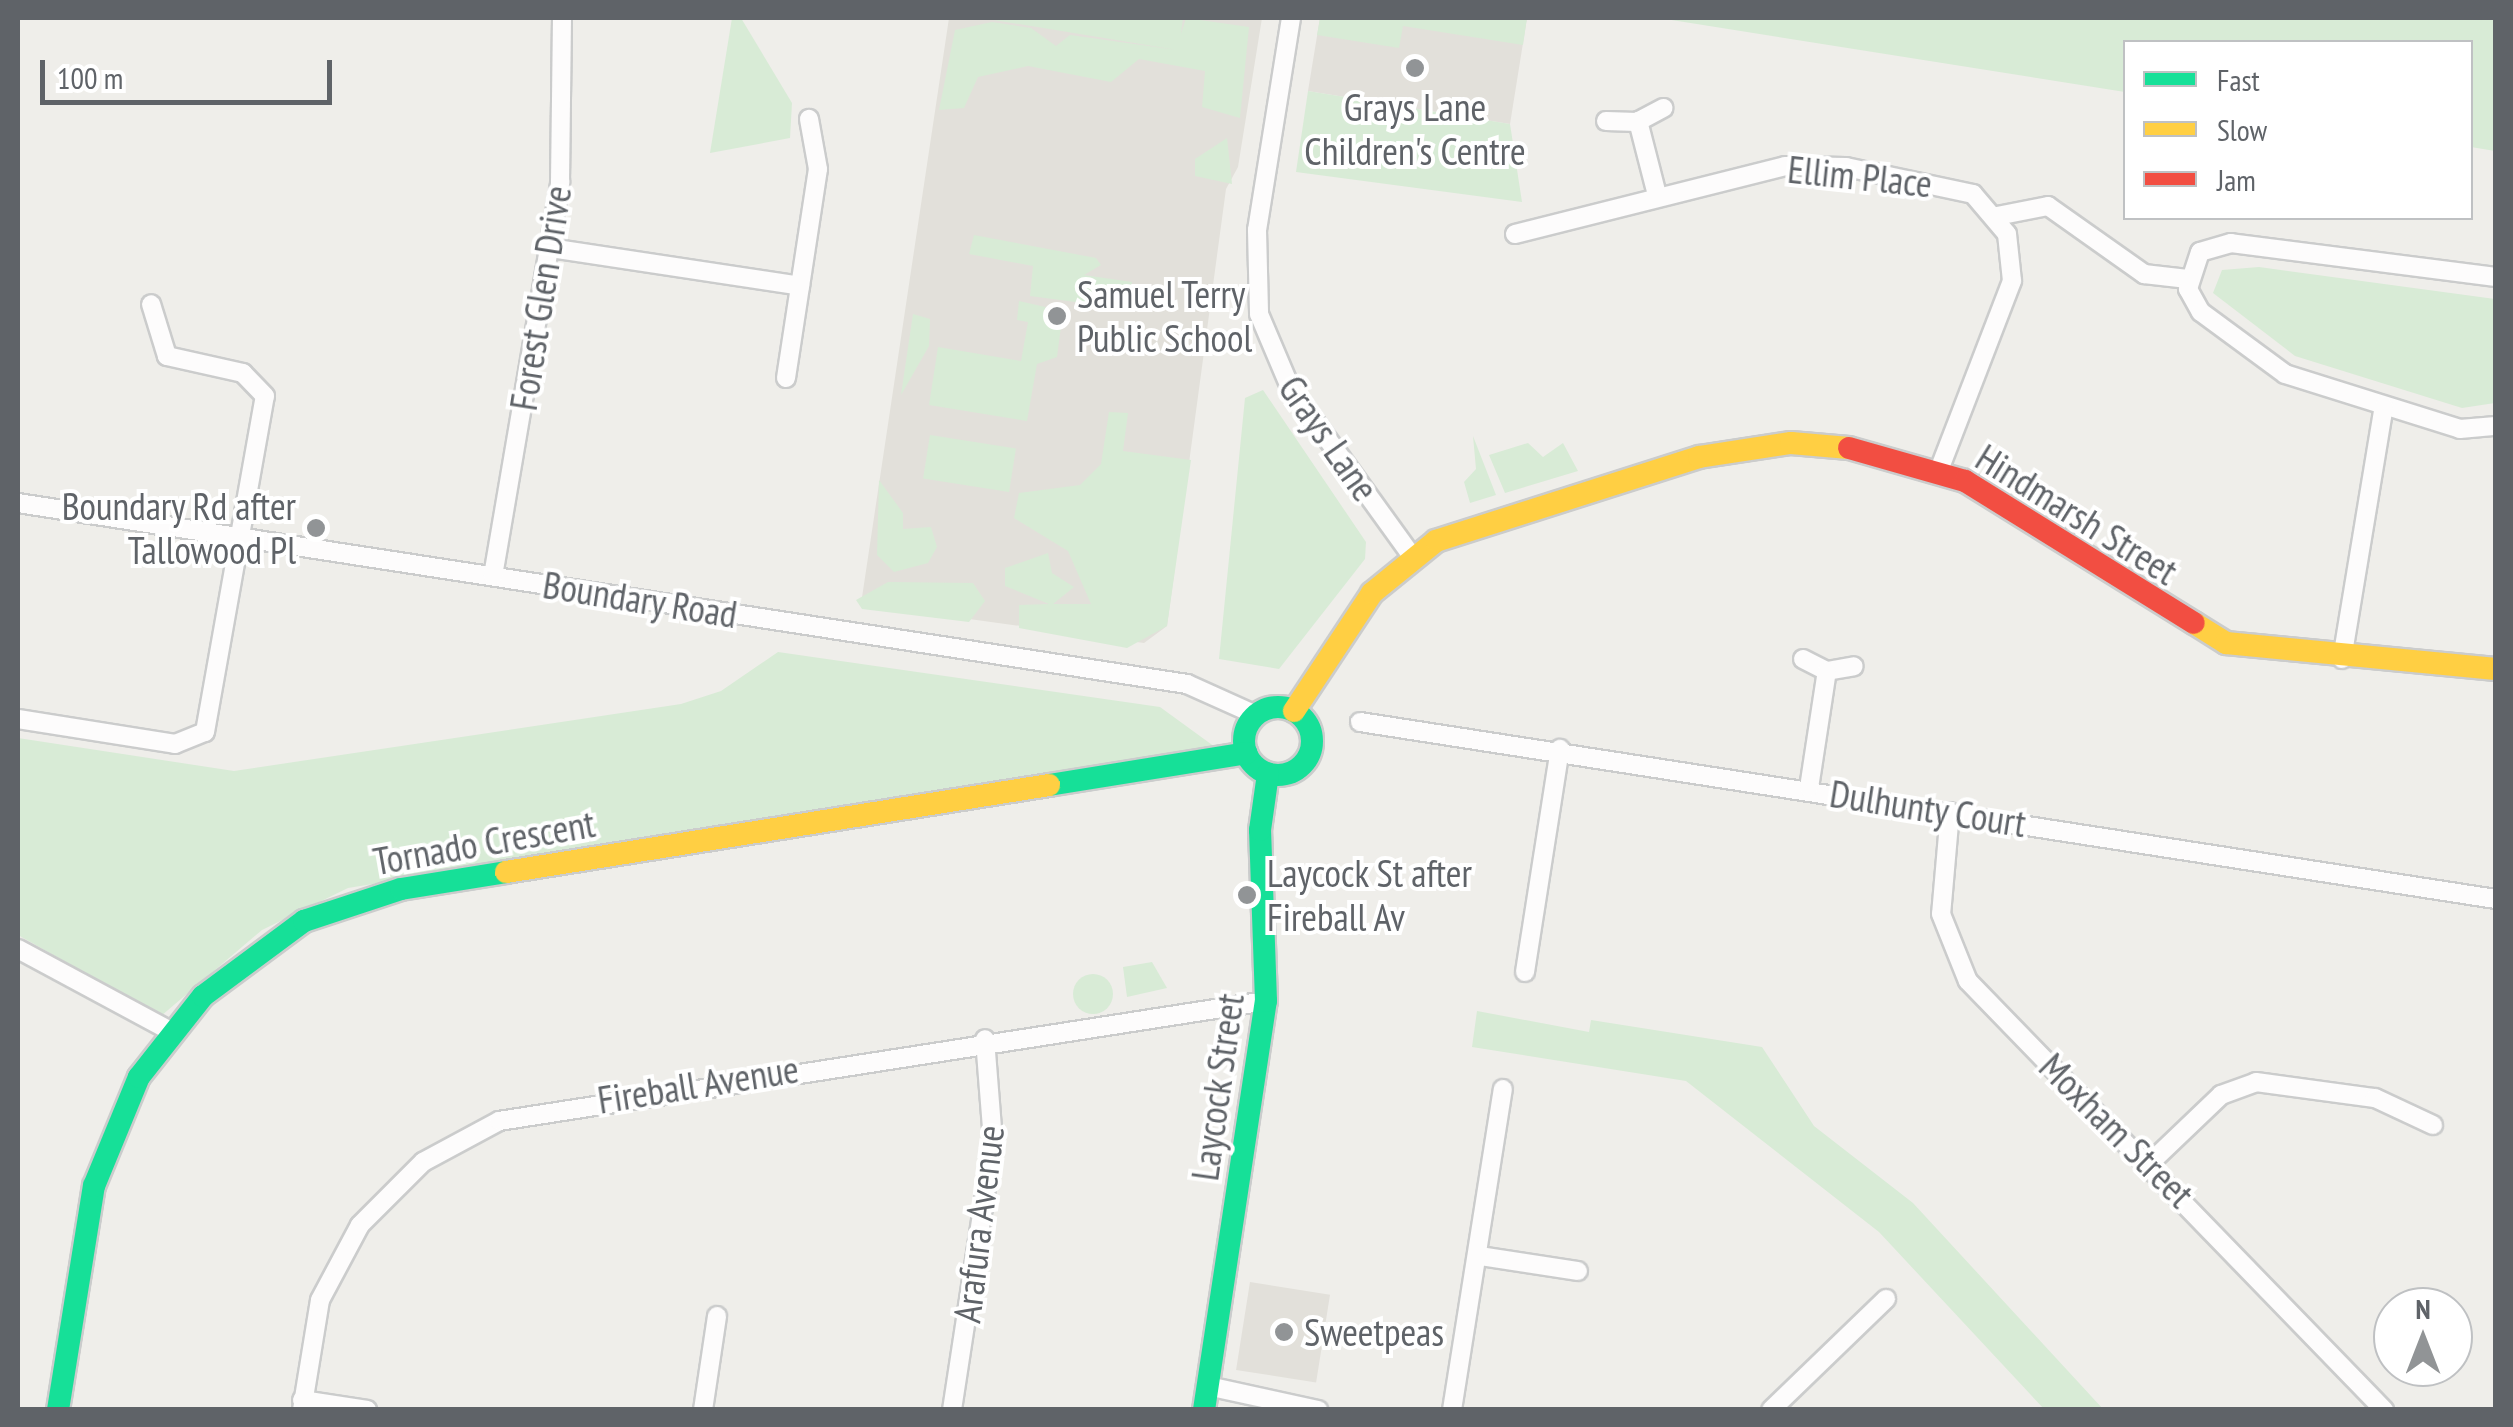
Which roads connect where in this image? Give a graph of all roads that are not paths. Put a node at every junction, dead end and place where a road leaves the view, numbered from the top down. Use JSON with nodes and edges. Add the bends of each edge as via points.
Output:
{"nodes":[{"id":1,"x":562,"y":18,"type":"edge"},
{"id":2,"x":1291,"y":18,"type":"edge"},
{"id":3,"x":1663,"y":108,"type":"dead end"},
{"id":4,"x":810,"y":119,"type":"dead end"},
{"id":5,"x":1606,"y":121,"type":"dead end"},
{"id":6,"x":1638,"y":122,"type":"junction"},
{"id":7,"x":1656,"y":196,"type":"junction"},
{"id":8,"x":1997,"y":216,"type":"junction"},
{"id":9,"x":1515,"y":234,"type":"dead end"},
{"id":10,"x":550,"y":248,"type":"junction"},
{"id":11,"x":2496,"y":277,"type":"edge"},
{"id":12,"x":2188,"y":280,"type":"junction"},
{"id":13,"x":800,"y":286,"type":"junction"},
{"id":14,"x":151,"y":304,"type":"dead end"},
{"id":15,"x":786,"y":378,"type":"dead end"},
{"id":16,"x":2384,"y":406,"type":"junction"},
{"id":17,"x":2496,"y":426,"type":"edge"},
{"id":18,"x":1938,"y":470,"type":"junction"},
{"id":19,"x":18,"y":504,"type":"edge"},
{"id":20,"x":238,"y":537,"type":"junction"},
{"id":21,"x":1412,"y":556,"type":"junction"},
{"id":22,"x":493,"y":576,"type":"junction"},
{"id":23,"x":1804,"y":659,"type":"dead end"},
{"id":24,"x":2342,"y":659,"type":"junction"},
{"id":25,"x":1854,"y":666,"type":"dead end"},
{"id":26,"x":2496,"y":669,"type":"edge"},
{"id":27,"x":1827,"y":671,"type":"junction"},
{"id":28,"x":1294,"y":711,"type":"junction"},
{"id":29,"x":1256,"y":715,"type":"junction"},
{"id":30,"x":18,"y":719,"type":"edge"},
{"id":31,"x":1360,"y":722,"type":"dead end"},
{"id":32,"x":1560,"y":749,"type":"junction"},
{"id":33,"x":1246,"y":753,"type":"junction"},
{"id":34,"x":1268,"y":774,"type":"junction"},
{"id":35,"x":1809,"y":788,"type":"junction"},
{"id":36,"x":1950,"y":812,"type":"junction"},
{"id":37,"x":2496,"y":899,"type":"edge"},
{"id":38,"x":18,"y":949,"type":"edge"},
{"id":39,"x":1525,"y":972,"type":"dead end"},
{"id":40,"x":1266,"y":1001,"type":"junction"},
{"id":41,"x":170,"y":1031,"type":"junction"},
{"id":42,"x":985,"y":1039,"type":"junction"},
{"id":43,"x":1504,"y":1089,"type":"dead end"},
{"id":44,"x":2434,"y":1125,"type":"dead end"},
{"id":45,"x":2151,"y":1162,"type":"junction"},
{"id":46,"x":1480,"y":1256,"type":"junction"},
{"id":47,"x":1578,"y":1270,"type":"dead end"},
{"id":48,"x":1886,"y":1299,"type":"dead end"},
{"id":49,"x":717,"y":1316,"type":"dead end"},
{"id":50,"x":1206,"y":1398,"type":"edge"},
{"id":51,"x":302,"y":1405,"type":"edge"},
{"id":52,"x":58,"y":1410,"type":"edge"},
{"id":53,"x":367,"y":1410,"type":"edge"},
{"id":54,"x":703,"y":1410,"type":"edge"},
{"id":55,"x":952,"y":1410,"type":"edge"},
{"id":56,"x":1318,"y":1410,"type":"edge"},
{"id":57,"x":1452,"y":1410,"type":"edge"},
{"id":58,"x":1771,"y":1410,"type":"edge"},
{"id":59,"x":2384,"y":1410,"type":"edge"}],
"edges":[{"from":1,"to":10,"type":"street","name":"Forest Glen Drive"},
{"from":2,"to":21,"type":"street","name":"Grays Lane","via":[[1257,230],[1259,314],[1290,387]]},
{"from":3,"to":6,"type":"street"},
{"from":4,"to":13,"type":"street","via":[[818,169]]},
{"from":5,"to":6,"type":"street"},
{"from":6,"to":7,"type":"street"},
{"from":7,"to":8,"type":"street","name":"Ellim Place","via":[[1744,172],[1822,165],[1960,188]]},
{"from":7,"to":9,"type":"street","name":"Ellim Place"},
{"from":8,"to":12,"type":"street","via":[[2048,206],[2144,274]]},
{"from":8,"to":18,"type":"street","via":[[2014,256],[2012,281]]},
{"from":10,"to":13,"type":"street"},
{"from":10,"to":22,"type":"street","name":"Forest Glen Drive"},
{"from":11,"to":12,"type":"street","via":[[2244,242],[2200,252]]},
{"from":12,"to":16,"type":"street","via":[[2195,306],[2267,364]]},
{"from":13,"to":15,"type":"street"},
{"from":14,"to":20,"type":"street","via":[[167,356],[244,373],[263,391]]},
{"from":16,"to":17,"type":"street","via":[[2460,429]]},
{"from":16,"to":24,"type":"street"},
{"from":18,"to":21,"type":"street","name":"Hindmarsh Street","via":[[1856,447],[1752,446],[1490,518]]},
{"from":18,"to":24,"type":"street","name":"Hindmarsh Street","via":[[2206,635],[2262,653]]},
{"from":19,"to":20,"type":"street","name":"Boundary Road"},
{"from":20,"to":22,"type":"street","name":"Boundary Road"},
{"from":20,"to":30,"type":"street","via":[[209,717],[192,743]]},
{"from":21,"to":28,"type":"street","name":"Hindmarsh Street","via":[[1372,593]]},
{"from":22,"to":29,"type":"street","name":"Boundary Road","via":[[1187,684]]},
{"from":23,"to":27,"type":"street"},
{"from":24,"to":26,"type":"street","name":"Hindmarsh Street"},
{"from":25,"to":27,"type":"street"},
{"from":27,"to":35,"type":"street"},
{"from":28,"to":29,"type":"street"},
{"from":28,"to":34,"type":"street","via":[[1309,727],[1307,759]]},
{"from":29,"to":33,"type":"street"},
{"from":31,"to":32,"type":"street","name":"Dulhunty Court"},
{"from":32,"to":35,"type":"street","name":"Dulhunty Court"},
{"from":32,"to":39,"type":"street"},
{"from":33,"to":34,"type":"street"},
{"from":33,"to":41,"type":"street","name":"Tornado Crescent","via":[[354,901],[238,964]]},
{"from":34,"to":40,"type":"street","name":"Laycock Street","via":[[1260,830]]},
{"from":35,"to":36,"type":"street","name":"Dulhunty Court"},
{"from":36,"to":37,"type":"street","name":"Dulhunty Court"},
{"from":36,"to":45,"type":"street","name":"Moxham Street","via":[[1940,903],[1961,970]]},
{"from":38,"to":41,"type":"street"},
{"from":40,"to":42,"type":"street","name":"Fireball Avenue"},
{"from":40,"to":50,"type":"street","name":"Laycock Street"},
{"from":41,"to":52,"type":"street","name":"Tornado Crescent","via":[[132,1091],[94,1186]]},
{"from":42,"to":51,"type":"street","name":"Fireball Avenue","via":[[550,1107],[459,1139],[387,1193],[350,1241],[315,1317]]},
{"from":42,"to":55,"type":"street","name":"Arafura Avenue","via":[[991,1162]]},
{"from":43,"to":46,"type":"street"},
{"from":44,"to":45,"type":"street","via":[[2375,1098],[2256,1082],[2221,1095]]},
{"from":45,"to":59,"type":"street","name":"Moxham Street"},
{"from":46,"to":47,"type":"street"},
{"from":46,"to":57,"type":"street"},
{"from":48,"to":58,"type":"street"},
{"from":49,"to":54,"type":"street"},
{"from":50,"to":56,"type":"street"},
{"from":51,"to":53,"type":"street"}]}
